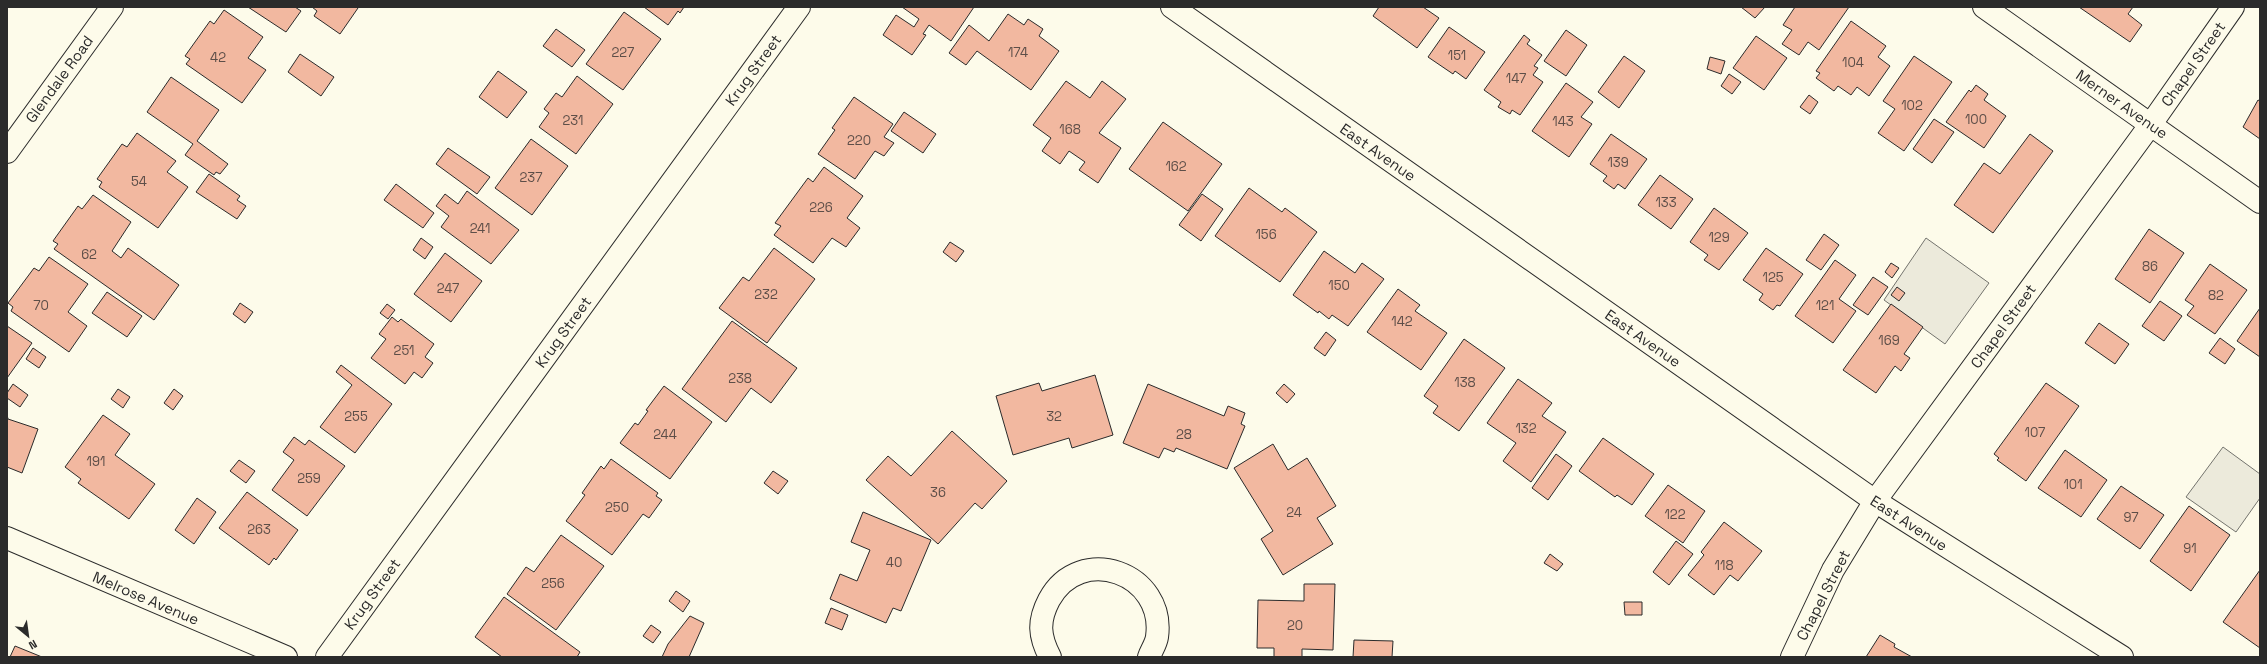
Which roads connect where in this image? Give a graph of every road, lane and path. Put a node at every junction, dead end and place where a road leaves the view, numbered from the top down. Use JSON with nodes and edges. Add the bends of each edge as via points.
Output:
{"nodes":[{"id":1,"x":112,"y":7,"type":"edge"},
{"id":2,"x":799,"y":7,"type":"edge"},
{"id":3,"x":1172,"y":7,"type":"edge"},
{"id":4,"x":1984,"y":7,"type":"edge"},
{"id":5,"x":2233,"y":7,"type":"edge"},
{"id":6,"x":2151,"y":124,"type":"junction"},
{"id":7,"x":7,"y":152,"type":"edge"},
{"id":8,"x":2260,"y":202,"type":"edge"},
{"id":9,"x":1875,"y":501,"type":"junction"},
{"id":10,"x":7,"y":538,"type":"edge"},
{"id":11,"x":286,"y":657,"type":"edge"},
{"id":12,"x":327,"y":657,"type":"edge"},
{"id":13,"x":1050,"y":657,"type":"edge"},
{"id":14,"x":1149,"y":657,"type":"edge"},
{"id":15,"x":1792,"y":657,"type":"edge"},
{"id":16,"x":2122,"y":657,"type":"edge"}],
"edges":[{"from":1,"to":7,"type":"street","name":"Glendale Road"},
{"from":2,"to":12,"type":"street","name":"Krug Street"},
{"from":3,"to":9,"type":"street","name":"East Avenue"},
{"from":4,"to":6,"type":"street","name":"Merner Avenue"},
{"from":5,"to":6,"type":"street","name":"Chapel Street"},
{"from":6,"to":8,"type":"street","name":"Merner Avenue"},
{"from":6,"to":9,"type":"street","name":"Chapel Street"},
{"from":9,"to":15,"type":"street","name":"Chapel Street","via":[[1833,570]]},
{"from":9,"to":16,"type":"street","name":"East Avenue"},
{"from":10,"to":11,"type":"street","name":"Melrose Avenue"},
{"from":13,"to":14,"type":"street","via":[[1042,640],[1042,614],[1055,588],[1068,577],[1087,570],[1110,569],[1129,576],[1141,585],[1152,602],[1157,618],[1157,638]]}]}
